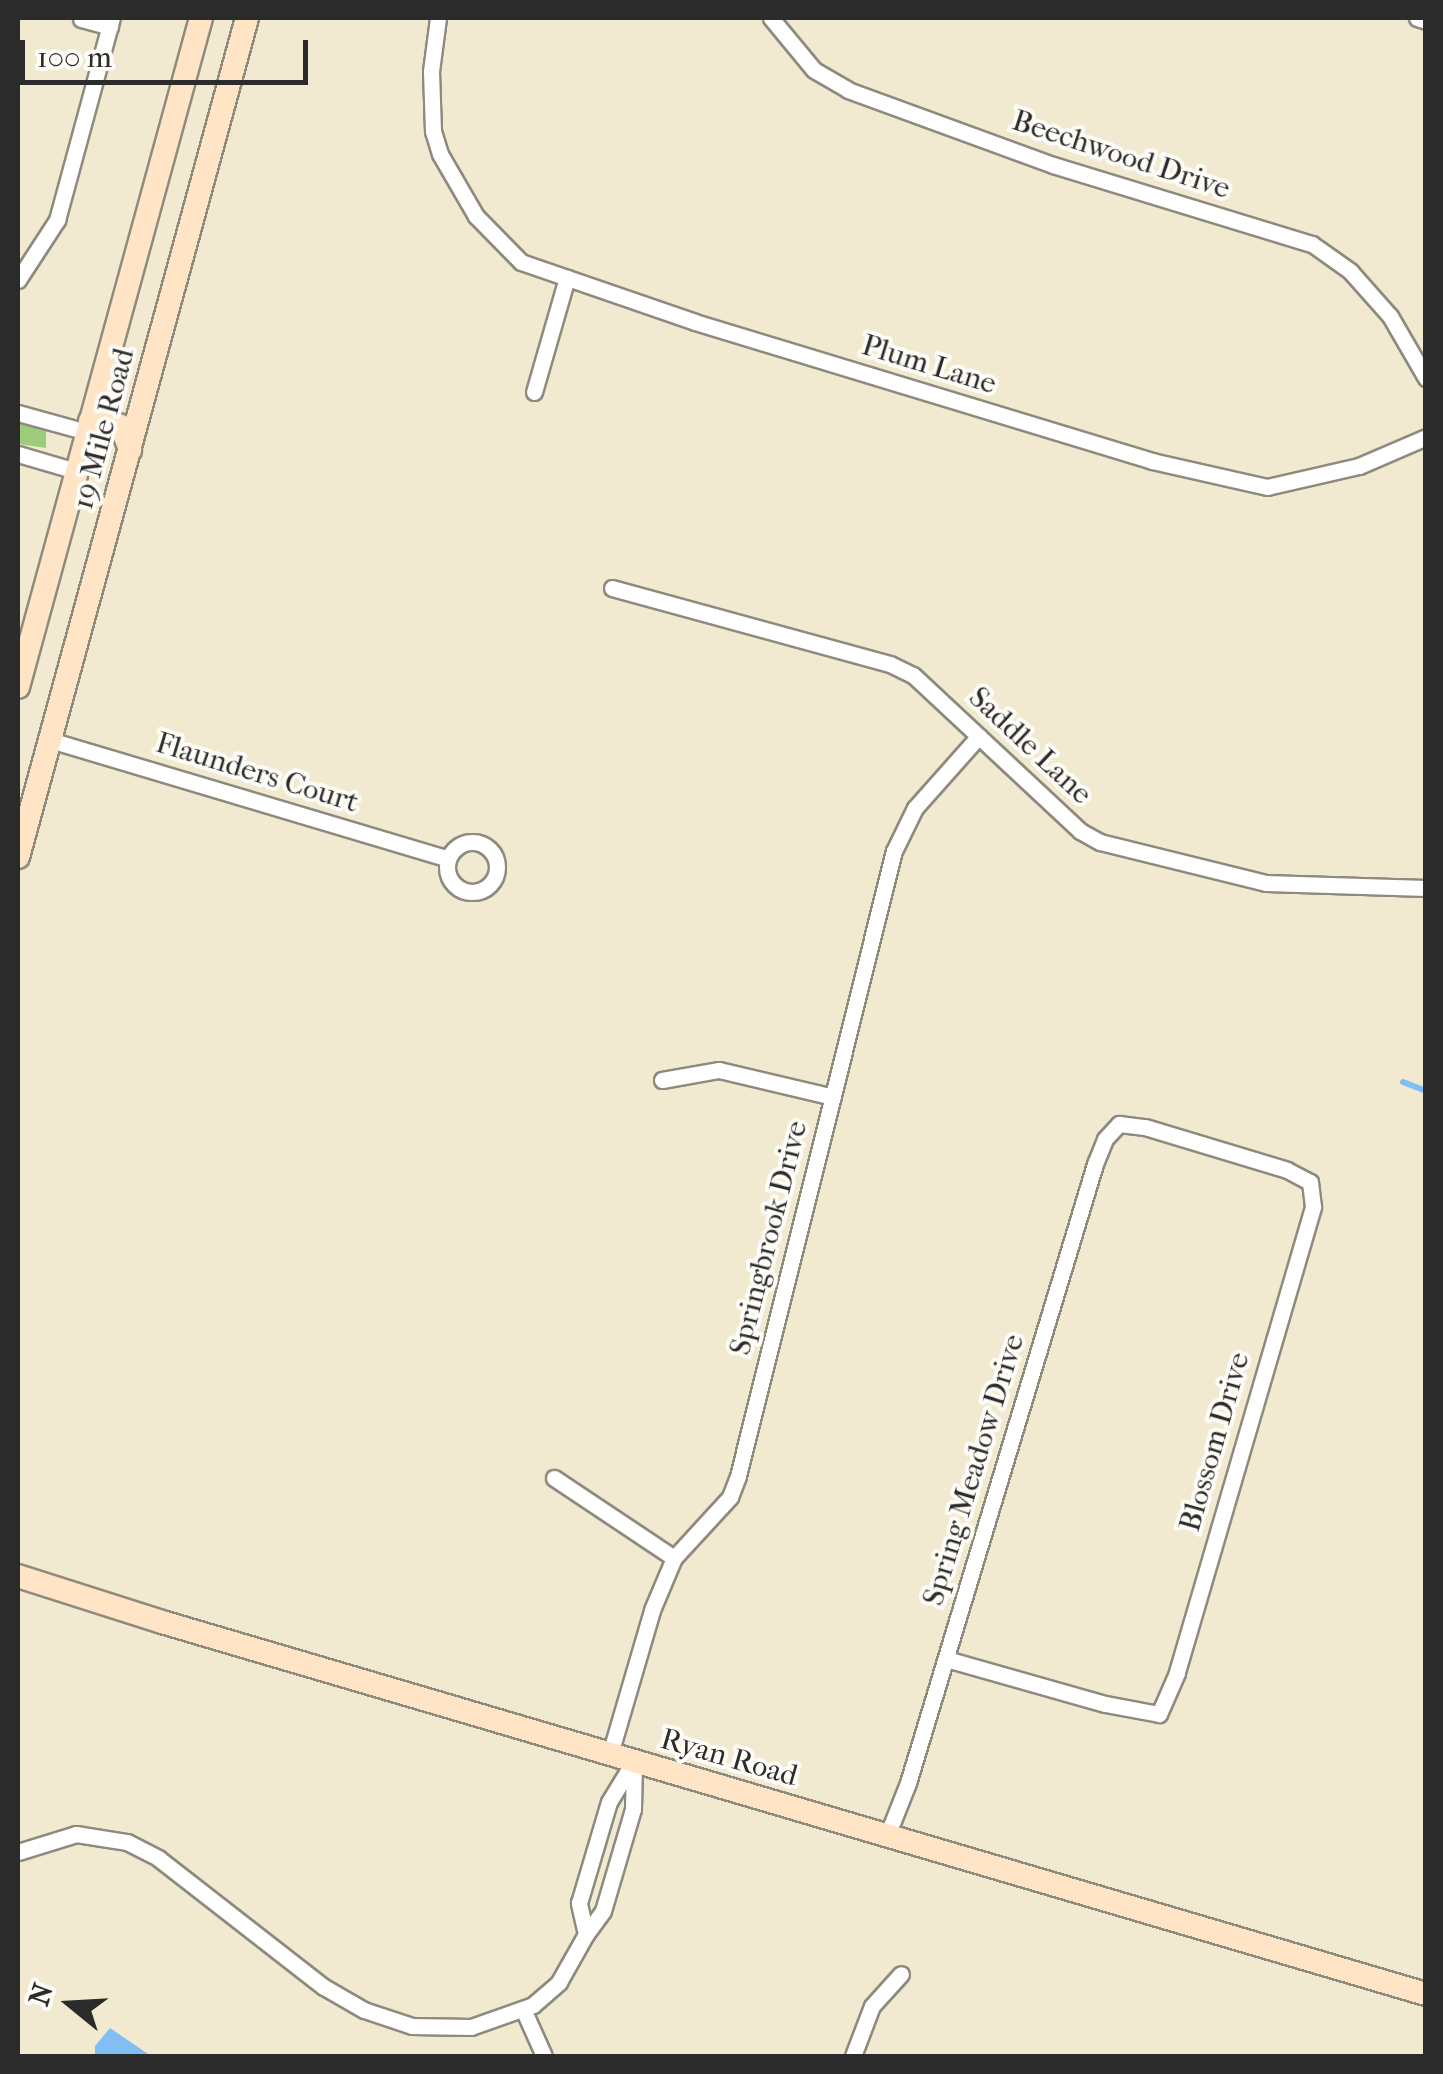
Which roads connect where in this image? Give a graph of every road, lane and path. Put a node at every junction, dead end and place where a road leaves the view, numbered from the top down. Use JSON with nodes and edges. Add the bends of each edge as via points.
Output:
{"nodes":[{"id":1,"x":81,"y":18,"type":"edge"},
{"id":2,"x":201,"y":18,"type":"edge"},
{"id":3,"x":248,"y":18,"type":"edge"},
{"id":4,"x":438,"y":18,"type":"edge"},
{"id":5,"x":771,"y":18,"type":"edge"},
{"id":6,"x":1416,"y":18,"type":"edge"},
{"id":7,"x":1426,"y":21,"type":"edge"},
{"id":8,"x":111,"y":22,"type":"edge"},
{"id":9,"x":567,"y":278,"type":"junction"},
{"id":10,"x":18,"y":280,"type":"edge"},
{"id":11,"x":1426,"y":378,"type":"edge"},
{"id":12,"x":534,"y":392,"type":"dead end"},
{"id":13,"x":18,"y":413,"type":"edge"},
{"id":14,"x":88,"y":427,"type":"junction"},
{"id":15,"x":1426,"y":437,"type":"edge"},
{"id":16,"x":130,"y":450,"type":"junction"},
{"id":17,"x":18,"y":454,"type":"edge"},
{"id":18,"x":76,"y":470,"type":"junction"},
{"id":19,"x":612,"y":588,"type":"dead end"},
{"id":20,"x":18,"y":687,"type":"edge"},
{"id":21,"x":979,"y":736,"type":"junction"},
{"id":22,"x":50,"y":740,"type":"junction"},
{"id":23,"x":22,"y":822,"type":"edge"},
{"id":24,"x":18,"y":856,"type":"edge"},
{"id":25,"x":448,"y":859,"type":"dead end"},
{"id":26,"x":1426,"y":888,"type":"edge"},
{"id":27,"x":662,"y":1080,"type":"dead end"},
{"id":28,"x":833,"y":1097,"type":"junction"},
{"id":29,"x":1310,"y":1182,"type":"joint"},
{"id":30,"x":554,"y":1478,"type":"dead end"},
{"id":31,"x":674,"y":1558,"type":"junction"},
{"id":32,"x":18,"y":1576,"type":"edge"},
{"id":33,"x":946,"y":1660,"type":"junction"},
{"id":34,"x":610,"y":1754,"type":"junction"},
{"id":35,"x":634,"y":1761,"type":"junction"},
{"id":36,"x":887,"y":1836,"type":"junction"},
{"id":37,"x":20,"y":1850,"type":"edge"},
{"id":38,"x":586,"y":1934,"type":"junction"},
{"id":39,"x":901,"y":1974,"type":"dead end"},
{"id":40,"x":1426,"y":1994,"type":"edge"},
{"id":41,"x":523,"y":2009,"type":"junction"},
{"id":42,"x":544,"y":2056,"type":"edge"},
{"id":43,"x":853,"y":2056,"type":"edge"}],
"edges":[{"from":1,"to":8,"type":"street"},
{"from":2,"to":14,"type":"main road","name":"19 Mile Road"},
{"from":3,"to":16,"type":"main road","name":"19 Mile Road"},
{"from":4,"to":9,"type":"street","name":"Plum Lane","via":[[433,131],[454,182],[521,262]]},
{"from":5,"to":11,"type":"street","name":"Beechwood Drive","via":[[814,70],[848,90],[1053,165],[1312,244],[1350,270],[1390,316]]},
{"from":6,"to":7,"type":"street"},
{"from":8,"to":10,"type":"street","via":[[57,220]]},
{"from":9,"to":12,"type":"street"},
{"from":9,"to":15,"type":"street","name":"Plum Lane","via":[[1152,461],[1267,486],[1360,466]]},
{"from":13,"to":14,"type":"street"},
{"from":14,"to":16,"type":"main road","via":[[105,420],[121,426]]},
{"from":14,"to":18,"type":"main road","name":"19 Mile Road"},
{"from":16,"to":22,"type":"main road","name":"19 Mile Road"},
{"from":17,"to":18,"type":"street"},
{"from":18,"to":20,"type":"main road","name":"19 Mile Road"},
{"from":19,"to":21,"type":"street","name":"Saddle Lane","via":[[890,664],[912,675]]},
{"from":21,"to":26,"type":"street","name":"Saddle Lane","via":[[1100,842],[1266,883]]},
{"from":21,"to":28,"type":"street","name":"Springbrook Drive","via":[[914,808],[894,851]]},
{"from":22,"to":23,"type":"main road","name":"19 Mile Road"},
{"from":22,"to":25,"type":"street","name":"Flaunders Court"},
{"from":23,"to":24,"type":"main road","name":"19 Mile Road"},
{"from":27,"to":28,"type":"street","via":[[719,1070]]},
{"from":28,"to":31,"type":"street","name":"Springbrook Drive","via":[[738,1476],[730,1497]]},
{"from":29,"to":33,"type":"street","name":"Spring Meadow Drive","via":[[1145,1126],[1119,1124],[1105,1139]]},
{"from":29,"to":33,"type":"street","name":"Blossom Drive","via":[[1307,1225],[1170,1695],[1159,1714]]},
{"from":30,"to":31,"type":"street"},
{"from":31,"to":34,"type":"street","name":"Springbrook Drive"},
{"from":32,"to":34,"type":"main road","name":"Ryan Road"},
{"from":33,"to":36,"type":"street","name":"Spring Meadow Drive"},
{"from":34,"to":35,"type":"main road","name":"Ryan Road"},
{"from":35,"to":36,"type":"main road","name":"Ryan Road"},
{"from":35,"to":38,"type":"street","via":[[633,1810],[602,1911]]},
{"from":35,"to":38,"type":"street","via":[[610,1802],[579,1902]]},
{"from":36,"to":40,"type":"main road","name":"Ryan Road"},
{"from":37,"to":41,"type":"street","via":[[76,1834],[127,1842],[158,1858],[324,1987],[392,2020],[472,2027]]},
{"from":38,"to":41,"type":"street","via":[[559,1982]]},
{"from":39,"to":43,"type":"street","via":[[872,2006]]},
{"from":41,"to":42,"type":"street"}]}
